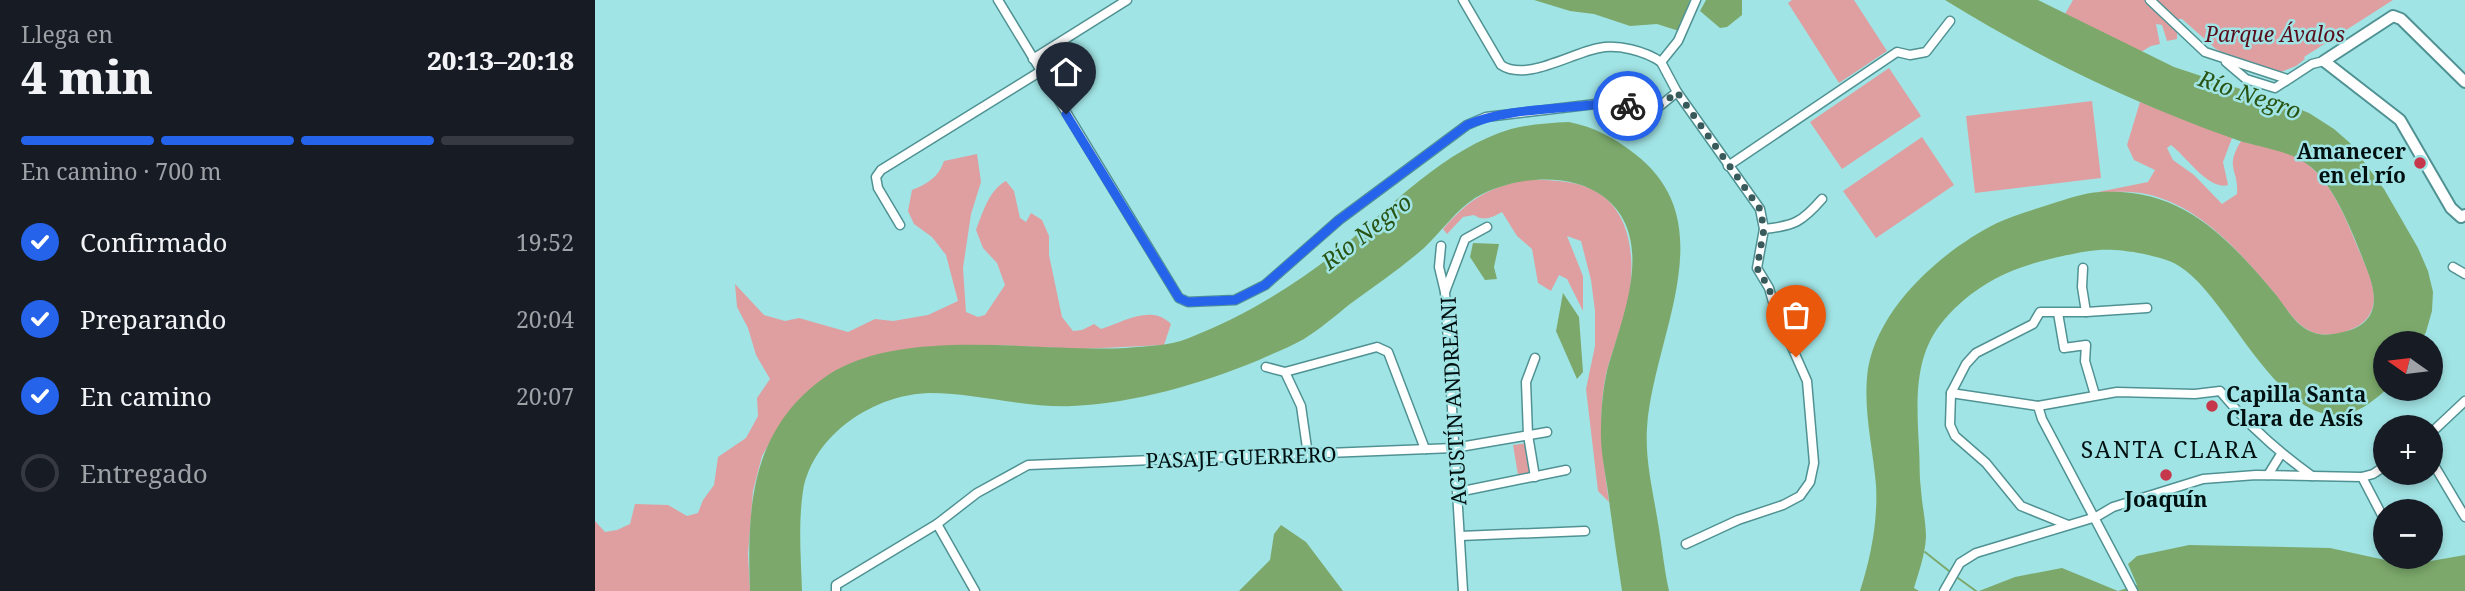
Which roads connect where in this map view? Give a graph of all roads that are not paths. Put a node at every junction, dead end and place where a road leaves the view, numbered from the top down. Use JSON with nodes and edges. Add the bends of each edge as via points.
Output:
{"nodes":[{"id":1,"x":997,"y":0,"type":"edge"},
{"id":2,"x":1128,"y":0,"type":"edge"},
{"id":3,"x":1463,"y":0,"type":"edge"},
{"id":4,"x":1696,"y":0,"type":"edge"},
{"id":5,"x":2150,"y":0,"type":"edge"},
{"id":6,"x":1950,"y":21,"type":"dead end"},
{"id":7,"x":2221,"y":58,"type":"junction"},
{"id":8,"x":1033,"y":59,"type":"junction"},
{"id":9,"x":2323,"y":61,"type":"junction"},
{"id":10,"x":1661,"y":62,"type":"junction"},
{"id":11,"x":1041,"y":71,"type":"junction"},
{"id":12,"x":2287,"y":79,"type":"junction"},
{"id":13,"x":2465,"y":82,"type":"edge"},
{"id":14,"x":1677,"y":92,"type":"junction"},
{"id":15,"x":1728,"y":166,"type":"junction"},
{"id":16,"x":1822,"y":199,"type":"dead end"},
{"id":17,"x":2463,"y":216,"type":"edge"},
{"id":18,"x":900,"y":225,"type":"dead end"},
{"id":19,"x":1487,"y":227,"type":"dead end"},
{"id":20,"x":1764,"y":229,"type":"junction"},
{"id":21,"x":1441,"y":246,"type":"dead end"},
{"id":22,"x":2453,"y":267,"type":"dead end"},
{"id":23,"x":2083,"y":268,"type":"dead end"},
{"id":24,"x":2465,"y":274,"type":"edge"},
{"id":25,"x":1445,"y":292,"type":"junction"},
{"id":26,"x":2147,"y":308,"type":"dead end"},
{"id":27,"x":2086,"y":312,"type":"junction"},
{"id":28,"x":2058,"y":313,"type":"junction"},
{"id":29,"x":1535,"y":358,"type":"dead end"},
{"id":30,"x":1266,"y":367,"type":"dead end"},
{"id":31,"x":1285,"y":372,"type":"junction"},
{"id":32,"x":1951,"y":393,"type":"junction"},
{"id":33,"x":2095,"y":395,"type":"junction"},
{"id":34,"x":2465,"y":401,"type":"edge"},
{"id":35,"x":2038,"y":406,"type":"junction"},
{"id":36,"x":2443,"y":422,"type":"edge"},
{"id":37,"x":1547,"y":432,"type":"dead end"},
{"id":38,"x":1528,"y":435,"type":"junction"},
{"id":39,"x":1454,"y":448,"type":"junction"},
{"id":40,"x":1425,"y":449,"type":"junction"},
{"id":41,"x":2281,"y":454,"type":"junction"},
{"id":42,"x":1308,"y":455,"type":"junction"},
{"id":43,"x":1566,"y":470,"type":"dead end"},
{"id":44,"x":2373,"y":474,"type":"edge"},
{"id":45,"x":2268,"y":475,"type":"junction"},
{"id":46,"x":2312,"y":476,"type":"junction"},
{"id":47,"x":1535,"y":477,"type":"junction"},
{"id":48,"x":2362,"y":477,"type":"junction"},
{"id":49,"x":2443,"y":480,"type":"edge"},
{"id":50,"x":1458,"y":492,"type":"junction"},
{"id":51,"x":2374,"y":499,"type":"edge"},
{"id":52,"x":2096,"y":517,"type":"junction"},
{"id":53,"x":2465,"y":517,"type":"edge"},
{"id":54,"x":937,"y":524,"type":"junction"},
{"id":55,"x":2068,"y":525,"type":"junction"},
{"id":56,"x":1585,"y":531,"type":"dead end"},
{"id":57,"x":1460,"y":536,"type":"junction"},
{"id":58,"x":1686,"y":544,"type":"dead end"},
{"id":59,"x":836,"y":588,"type":"edge"},
{"id":60,"x":975,"y":591,"type":"edge"},
{"id":61,"x":1463,"y":591,"type":"edge"},
{"id":62,"x":1944,"y":591,"type":"edge"},
{"id":63,"x":2133,"y":591,"type":"edge"}],
"edges":[{"from":1,"to":8,"type":"street"},
{"from":2,"to":8,"type":"street"},
{"from":3,"to":10,"type":"street","via":[[1509,71],[1531,69],[1601,47],[1635,50]]},
{"from":4,"to":10,"type":"street","via":[[1678,41]]},
{"from":5,"to":7,"type":"street","via":[[2205,52]]},
{"from":6,"to":15,"type":"street","via":[[1926,52],[1897,52]]},
{"from":7,"to":12,"type":"street"},
{"from":7,"to":12,"type":"street","via":[[2246,79],[2275,88]]},
{"from":8,"to":11,"type":"street"},
{"from":9,"to":12,"type":"street"},
{"from":9,"to":13,"type":"street","via":[[2393,16],[2402,19]]},
{"from":9,"to":17,"type":"street","via":[[2400,120],[2451,208]]},
{"from":10,"to":14,"type":"street"},
{"from":11,"to":14,"type":"street","via":[[1179,298],[1188,302],[1235,300],[1265,285],[1349,212],[1467,125],[1486,117],[1621,101],[1634,112],[1650,114]]},
{"from":11,"to":18,"type":"street","via":[[881,170],[876,177],[878,188]]},
{"from":14,"to":15,"type":"street"},
{"from":15,"to":20,"type":"street","via":[[1760,209]]},
{"from":16,"to":20,"type":"street","via":[[1795,224]]},
{"from":19,"to":25,"type":"street","name":"AGUSTÍN ANDREANI","via":[[1465,239]]},
{"from":20,"to":58,"type":"street","via":[[1757,268],[1807,382],[1814,463],[1800,496]]},
{"from":21,"to":25,"type":"street","via":[[1439,267]]},
{"from":22,"to":24,"type":"street"},
{"from":23,"to":27,"type":"street"},
{"from":25,"to":39,"type":"street","name":"AGUSTÍN ANDREANI"},
{"from":26,"to":27,"type":"street"},
{"from":27,"to":28,"type":"street"},
{"from":28,"to":32,"type":"street","via":[[2040,312],[2033,324],[1976,353]]},
{"from":28,"to":33,"type":"street","via":[[2064,348],[2086,345],[2085,361]]},
{"from":29,"to":38,"type":"street","via":[[1526,382]]},
{"from":30,"to":31,"type":"street"},
{"from":31,"to":40,"type":"street","via":[[1377,346],[1388,352]]},
{"from":31,"to":42,"type":"street","via":[[1301,406]]},
{"from":32,"to":35,"type":"street"},
{"from":32,"to":55,"type":"street","via":[[1955,436],[1986,463],[2021,506]]},
{"from":33,"to":35,"type":"street"},
{"from":33,"to":41,"type":"street","via":[[2220,391]]},
{"from":34,"to":36,"type":"street"},
{"from":35,"to":52,"type":"street"},
{"from":37,"to":38,"type":"street","name":"PASAJE GUERRERO"},
{"from":38,"to":39,"type":"street","name":"PASAJE GUERRERO"},
{"from":38,"to":47,"type":"street"},
{"from":39,"to":40,"type":"street","name":"PASAJE GUERRERO"},
{"from":39,"to":50,"type":"street","name":"AGUSTÍN ANDREANI"},
{"from":40,"to":42,"type":"street","name":"PASAJE GUERRERO"},
{"from":41,"to":45,"type":"street"},
{"from":41,"to":46,"type":"street"},
{"from":42,"to":54,"type":"street","name":"PASAJE GUERRERO","via":[[1028,465],[977,493]]},
{"from":43,"to":47,"type":"street"},
{"from":44,"to":48,"type":"street"},
{"from":45,"to":46,"type":"street"},
{"from":45,"to":52,"type":"street","via":[[2203,479],[2113,507]]},
{"from":46,"to":48,"type":"street"},
{"from":47,"to":50,"type":"street"},
{"from":48,"to":51,"type":"street"},
{"from":49,"to":53,"type":"street"},
{"from":50,"to":57,"type":"street","name":"AGUSTÍN ANDREANI"},
{"from":52,"to":55,"type":"street"},
{"from":52,"to":63,"type":"street"},
{"from":54,"to":59,"type":"street"},
{"from":54,"to":60,"type":"street"},
{"from":55,"to":62,"type":"street","via":[[1968,557]]},
{"from":56,"to":57,"type":"street"},
{"from":57,"to":61,"type":"street","name":"AGUSTÍN ANDREANI"}]}
